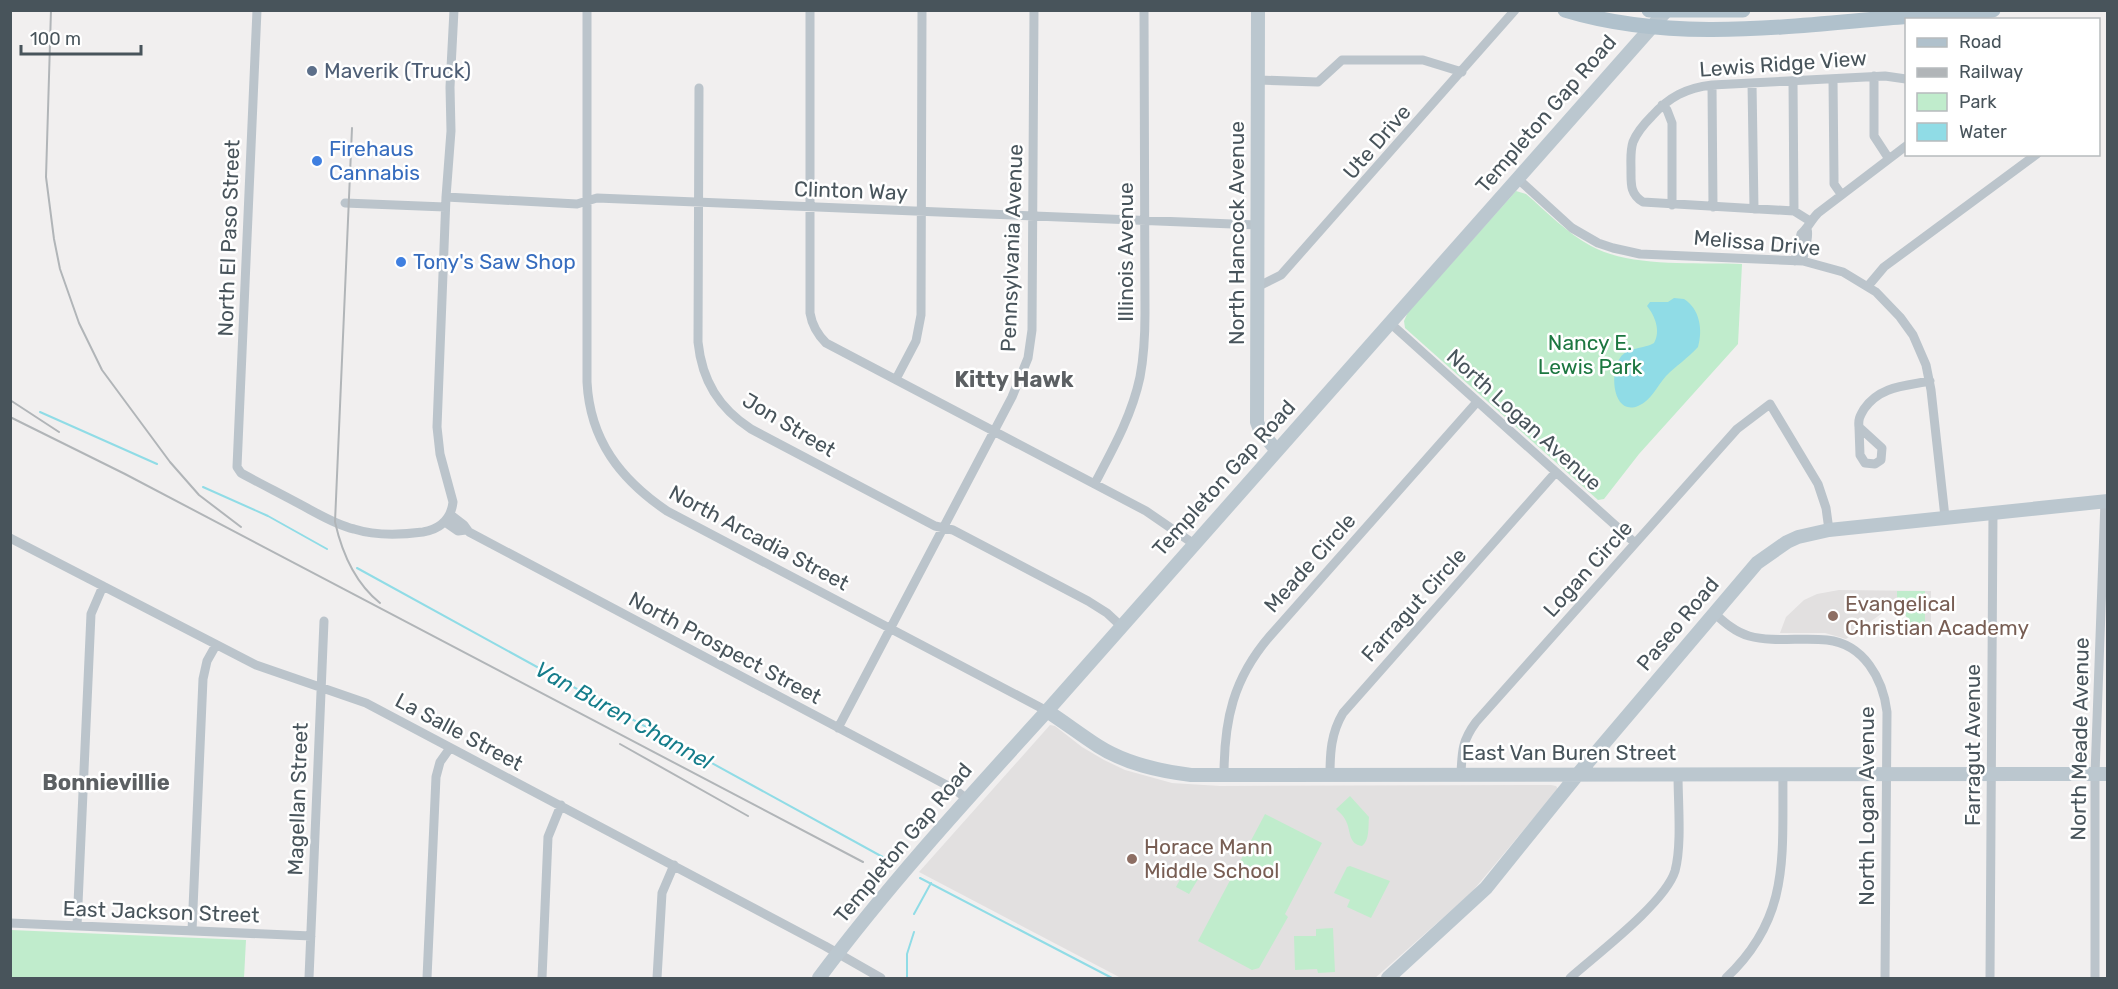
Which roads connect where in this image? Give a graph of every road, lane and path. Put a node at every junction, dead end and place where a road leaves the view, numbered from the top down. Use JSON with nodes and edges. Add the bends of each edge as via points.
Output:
{"nodes":[{"id":1,"x":257,"y":10,"type":"edge"},
{"id":2,"x":454,"y":10,"type":"edge"},
{"id":3,"x":587,"y":10,"type":"edge"},
{"id":4,"x":810,"y":10,"type":"edge"},
{"id":5,"x":922,"y":10,"type":"edge"},
{"id":6,"x":1034,"y":10,"type":"edge"},
{"id":7,"x":1144,"y":10,"type":"edge"},
{"id":8,"x":1258,"y":10,"type":"edge"},
{"id":9,"x":1515,"y":10,"type":"edge"},
{"id":10,"x":1565,"y":10,"type":"edge"},
{"id":11,"x":1649,"y":10,"type":"edge"},
{"id":12,"x":1743,"y":10,"type":"edge"},
{"id":13,"x":1993,"y":10,"type":"edge"},
{"id":14,"x":1666,"y":11,"type":"edge"},
{"id":15,"x":1651,"y":27,"type":"junction"},
{"id":16,"x":1462,"y":72,"type":"junction"},
{"id":17,"x":1874,"y":76,"type":"junction"},
{"id":18,"x":1833,"y":79,"type":"junction"},
{"id":19,"x":1905,"y":79,"type":"edge"},
{"id":20,"x":1259,"y":80,"type":"junction"},
{"id":21,"x":1793,"y":81,"type":"junction"},
{"id":22,"x":1752,"y":82,"type":"junction"},
{"id":23,"x":1712,"y":85,"type":"junction"},
{"id":24,"x":699,"y":88,"type":"dead end"},
{"id":25,"x":1662,"y":105,"type":"junction"},
{"id":26,"x":1905,"y":147,"type":"edge"},
{"id":27,"x":2034,"y":156,"type":"edge"},
{"id":28,"x":1889,"y":159,"type":"junction"},
{"id":29,"x":1518,"y":179,"type":"junction"},
{"id":30,"x":1841,"y":194,"type":"junction"},
{"id":31,"x":587,"y":201,"type":"junction"},
{"id":32,"x":446,"y":202,"type":"junction"},
{"id":33,"x":345,"y":203,"type":"dead end"},
{"id":34,"x":697,"y":203,"type":"junction"},
{"id":35,"x":1672,"y":205,"type":"junction"},
{"id":36,"x":810,"y":207,"type":"junction"},
{"id":37,"x":1713,"y":207,"type":"junction"},
{"id":38,"x":1754,"y":209,"type":"junction"},
{"id":39,"x":921,"y":211,"type":"junction"},
{"id":40,"x":1794,"y":211,"type":"junction"},
{"id":41,"x":1032,"y":217,"type":"junction"},
{"id":42,"x":1144,"y":221,"type":"junction"},
{"id":43,"x":1257,"y":225,"type":"junction"},
{"id":44,"x":1809,"y":225,"type":"junction"},
{"id":45,"x":1799,"y":261,"type":"junction"},
{"id":46,"x":1868,"y":286,"type":"junction"},
{"id":47,"x":1257,"y":287,"type":"junction"},
{"id":48,"x":1390,"y":323,"type":"junction"},
{"id":49,"x":896,"y":379,"type":"junction"},
{"id":50,"x":1930,"y":381,"type":"junction"},
{"id":51,"x":1477,"y":402,"type":"junction"},
{"id":52,"x":1859,"y":427,"type":"dead end"},
{"id":53,"x":994,"y":431,"type":"junction"},
{"id":54,"x":1276,"y":450,"type":"junction"},
{"id":55,"x":1556,"y":472,"type":"junction"},
{"id":56,"x":1095,"y":483,"type":"junction"},
{"id":57,"x":2106,"y":501,"type":"edge"},
{"id":58,"x":1993,"y":512,"type":"junction"},
{"id":59,"x":1944,"y":517,"type":"junction"},
{"id":60,"x":448,"y":518,"type":"junction"},
{"id":61,"x":944,"y":528,"type":"junction"},
{"id":62,"x":1829,"y":530,"type":"junction"},
{"id":63,"x":10,"y":538,"type":"edge"},
{"id":64,"x":1635,"y":543,"type":"junction"},
{"id":65,"x":1194,"y":544,"type":"junction"},
{"id":66,"x":104,"y":586,"type":"junction"},
{"id":67,"x":1714,"y":613,"type":"junction"},
{"id":68,"x":324,"y":621,"type":"dead end"},
{"id":69,"x":1121,"y":626,"type":"junction"},
{"id":70,"x":890,"y":629,"type":"junction"},
{"id":71,"x":216,"y":645,"type":"junction"},
{"id":72,"x":320,"y":686,"type":"junction"},
{"id":73,"x":1047,"y":711,"type":"junction"},
{"id":74,"x":838,"y":728,"type":"junction"},
{"id":75,"x":450,"y":748,"type":"junction"},
{"id":76,"x":1461,"y":774,"type":"junction"},
{"id":77,"x":1578,"y":774,"type":"junction"},
{"id":78,"x":1783,"y":774,"type":"junction"},
{"id":79,"x":1886,"y":774,"type":"junction"},
{"id":80,"x":1990,"y":774,"type":"junction"},
{"id":81,"x":2101,"y":774,"type":"edge"},
{"id":82,"x":1330,"y":775,"type":"junction"},
{"id":83,"x":1678,"y":775,"type":"junction"},
{"id":84,"x":1224,"y":776,"type":"junction"},
{"id":85,"x":967,"y":799,"type":"junction"},
{"id":86,"x":561,"y":805,"type":"junction"},
{"id":87,"x":674,"y":866,"type":"junction"},
{"id":88,"x":10,"y":923,"type":"edge"},
{"id":89,"x":77,"y":926,"type":"junction"},
{"id":90,"x":192,"y":931,"type":"junction"},
{"id":91,"x":311,"y":936,"type":"junction"},
{"id":92,"x":838,"y":953,"type":"junction"},
{"id":93,"x":309,"y":978,"type":"edge"},
{"id":94,"x":428,"y":978,"type":"edge"},
{"id":95,"x":542,"y":978,"type":"edge"},
{"id":96,"x":657,"y":978,"type":"edge"},
{"id":97,"x":819,"y":978,"type":"edge"},
{"id":98,"x":880,"y":978,"type":"edge"},
{"id":99,"x":1388,"y":978,"type":"edge"},
{"id":100,"x":1570,"y":978,"type":"edge"},
{"id":101,"x":1726,"y":978,"type":"edge"},
{"id":102,"x":1886,"y":978,"type":"edge"},
{"id":103,"x":1990,"y":978,"type":"edge"},
{"id":104,"x":2095,"y":978,"type":"edge"}],
"edges":[{"from":1,"to":60,"type":"street","name":"North El Paso Street","via":[[237,467],[241,473],[355,530],[410,534],[428,531]]},
{"from":2,"to":32,"type":"street"},
{"from":3,"to":31,"type":"street","name":"North Arcadia Street"},
{"from":4,"to":36,"type":"street"},
{"from":5,"to":39,"type":"street"},
{"from":6,"to":41,"type":"street","name":"Pennsylvania Avenue"},
{"from":7,"to":42,"type":"street","name":"Illinois Avenue"},
{"from":8,"to":20,"type":"street","name":"North Hancock Avenue"},
{"from":9,"to":16,"type":"street","name":"Ute Drive"},
{"from":10,"to":15,"type":"main road"},
{"from":11,"to":14,"type":"main road"},
{"from":12,"to":14,"type":"main road"},
{"from":13,"to":15,"type":"main road","via":[[1785,28]]},
{"from":14,"to":15,"type":"street","name":"Templeton Gap Road"},
{"from":15,"to":29,"type":"street","name":"Templeton Gap Road"},
{"from":16,"to":20,"type":"street","via":[[1423,60],[1342,60],[1318,82]]},
{"from":16,"to":47,"type":"street","name":"Ute Drive","via":[[1281,275]]},
{"from":17,"to":18,"type":"street","name":"Lewis Ridge View"},
{"from":17,"to":19,"type":"street","name":"Lewis Ridge View"},
{"from":17,"to":28,"type":"street","via":[[1874,136]]},
{"from":18,"to":21,"type":"street","name":"Lewis Ridge View"},
{"from":18,"to":30,"type":"street","via":[[1834,184]]},
{"from":20,"to":43,"type":"street","name":"North Hancock Avenue"},
{"from":21,"to":22,"type":"street","name":"Lewis Ridge View"},
{"from":21,"to":40,"type":"street"},
{"from":22,"to":23,"type":"street","name":"Lewis Ridge View"},
{"from":22,"to":38,"type":"street"},
{"from":23,"to":25,"type":"street","name":"Lewis Ridge View","via":[[1689,89]]},
{"from":23,"to":37,"type":"street"},
{"from":24,"to":34,"type":"street","name":"Jon Street"},
{"from":25,"to":35,"type":"street","via":[[1672,123]]},
{"from":25,"to":35,"type":"street","name":"Lewis Ridge View","via":[[1633,142],[1630,185],[1634,196],[1643,202]]},
{"from":26,"to":28,"type":"street"},
{"from":27,"to":46,"type":"street","via":[[1884,267]]},
{"from":28,"to":30,"type":"street"},
{"from":29,"to":45,"type":"street","name":"Melissa Drive","via":[[1572,228],[1613,248],[1640,254]]},
{"from":29,"to":48,"type":"street","name":"Templeton Gap Road"},
{"from":30,"to":44,"type":"street"},
{"from":31,"to":32,"type":"street","name":"Clinton Way"},
{"from":31,"to":34,"type":"street","name":"Clinton Way","via":[[597,198]]},
{"from":31,"to":70,"type":"street","name":"North Arcadia Street","via":[[587,394],[597,431],[620,471],[667,511]]},
{"from":32,"to":33,"type":"street","name":"Clinton Way"},
{"from":32,"to":60,"type":"street","via":[[437,428],[453,502]]},
{"from":34,"to":36,"type":"street","name":"Clinton Way"},
{"from":34,"to":61,"type":"street","name":"Jon Street","via":[[699,352],[703,371],[717,399],[751,429]]},
{"from":35,"to":37,"type":"street","name":"Lewis Ridge View"},
{"from":36,"to":39,"type":"street","name":"Clinton Way"},
{"from":36,"to":49,"type":"street","via":[[813,326],[826,343]]},
{"from":37,"to":38,"type":"street","name":"Lewis Ridge View"},
{"from":38,"to":40,"type":"street","name":"Lewis Ridge View"},
{"from":39,"to":41,"type":"street","name":"Clinton Way"},
{"from":39,"to":49,"type":"street","via":[[920,326]]},
{"from":40,"to":44,"type":"street","name":"Lewis Ridge View"},
{"from":41,"to":42,"type":"street","name":"Clinton Way"},
{"from":41,"to":53,"type":"street","name":"Pennsylvania Avenue","via":[[1030,344],[1019,383]]},
{"from":42,"to":43,"type":"street","name":"Clinton Way"},
{"from":42,"to":56,"type":"street","name":"Illinois Avenue","via":[[1145,313],[1140,376],[1126,420]]},
{"from":43,"to":47,"type":"street","name":"North Hancock Avenue"},
{"from":44,"to":45,"type":"street","via":[[1801,234]]},
{"from":45,"to":46,"type":"street","name":"Melissa Drive","via":[[1843,272]]},
{"from":46,"to":50,"type":"street","name":"Melissa Drive","via":[[1889,304],[1913,335]]},
{"from":47,"to":54,"type":"street","name":"North Hancock Avenue","via":[[1257,422]]},
{"from":48,"to":51,"type":"street","name":"North Logan Avenue"},
{"from":48,"to":54,"type":"street","name":"Templeton Gap Road"},
{"from":49,"to":53,"type":"street"},
{"from":50,"to":52,"type":"street","via":[[1880,394],[1867,405],[1859,418]]},
{"from":50,"to":59,"type":"street","name":"Melissa Drive"},
{"from":51,"to":55,"type":"street","name":"North Logan Avenue"},
{"from":51,"to":84,"type":"street","name":"Meade Circle","via":[[1249,662],[1230,708]]},
{"from":53,"to":56,"type":"street"},
{"from":53,"to":61,"type":"street","name":"Pennsylvania Avenue"},
{"from":54,"to":65,"type":"street","name":"Templeton Gap Road"},
{"from":55,"to":64,"type":"street","name":"North Logan Avenue"},
{"from":55,"to":82,"type":"street","name":"Farragut Circle","via":[[1343,713],[1330,747]]},
{"from":56,"to":65,"type":"street"},
{"from":57,"to":58,"type":"street","name":"Paseo Road"},
{"from":57,"to":81,"type":"street","name":"North Meade Avenue"},
{"from":58,"to":59,"type":"street","name":"Paseo Road"},
{"from":58,"to":80,"type":"street","name":"Farragut Avenue"},
{"from":59,"to":62,"type":"street","name":"Paseo Road"},
{"from":60,"to":74,"type":"street","name":"North Prospect Street","via":[[458,531],[466,530]]},
{"from":61,"to":69,"type":"street","name":"Jon Street","via":[[1088,601]]},
{"from":61,"to":70,"type":"street","name":"Pennsylvania Avenue"},
{"from":62,"to":64,"type":"street","name":"Logan Circle","via":[[1818,484],[1770,404],[1737,429]]},
{"from":62,"to":67,"type":"street","name":"Paseo Road","via":[[1798,537],[1776,548],[1757,563]]},
{"from":63,"to":66,"type":"street","name":"La Salle Street"},
{"from":64,"to":76,"type":"street","name":"Logan Circle","via":[[1476,722],[1462,748]]},
{"from":65,"to":69,"type":"street","name":"Templeton Gap Road"},
{"from":66,"to":71,"type":"street","name":"La Salle Street"},
{"from":66,"to":89,"type":"street","via":[[91,614]]},
{"from":67,"to":77,"type":"street","name":"Paseo Road"},
{"from":67,"to":79,"type":"street","name":"North Logan Avenue","via":[[1748,636],[1832,640],[1866,660],[1885,695]]},
{"from":68,"to":72,"type":"street","name":"Magellan Street"},
{"from":69,"to":73,"type":"street","name":"Templeton Gap Road"},
{"from":70,"to":73,"type":"street","name":"North Arcadia Street"},
{"from":70,"to":74,"type":"street","name":"Pennsylvania Avenue"},
{"from":71,"to":72,"type":"street","name":"La Salle Street","via":[[256,665]]},
{"from":71,"to":90,"type":"street","via":[[202,679]]},
{"from":72,"to":75,"type":"street","name":"La Salle Street","via":[[366,703]]},
{"from":72,"to":91,"type":"street","name":"Magellan Street"},
{"from":73,"to":84,"type":"street","name":"East Van Buren Street","via":[[1098,746],[1138,764],[1169,772]]},
{"from":73,"to":85,"type":"street","name":"Templeton Gap Road"},
{"from":74,"to":85,"type":"street","name":"North Prospect Street"},
{"from":75,"to":86,"type":"street","name":"La Salle Street"},
{"from":75,"to":94,"type":"street","via":[[436,777]]},
{"from":76,"to":77,"type":"street","name":"East Van Buren Street"},
{"from":76,"to":82,"type":"street","name":"East Van Buren Street"},
{"from":77,"to":83,"type":"street","name":"East Van Buren Street"},
{"from":77,"to":99,"type":"street","name":"Paseo Road","via":[[1486,888]]},
{"from":78,"to":79,"type":"street","name":"East Van Buren Street"},
{"from":78,"to":83,"type":"street","name":"East Van Buren Street"},
{"from":78,"to":101,"type":"street","via":[[1782,871],[1776,900],[1758,940]]},
{"from":79,"to":80,"type":"street","name":"East Van Buren Street"},
{"from":79,"to":102,"type":"street","name":"North Logan Avenue"},
{"from":80,"to":81,"type":"street","name":"East Van Buren Street"},
{"from":80,"to":103,"type":"street","name":"Farragut Avenue"},
{"from":81,"to":104,"type":"street","name":"North Meade Avenue"},
{"from":82,"to":84,"type":"street","name":"East Van Buren Street"},
{"from":83,"to":100,"type":"street","via":[[1678,851],[1671,881],[1651,906]]},
{"from":85,"to":92,"type":"street","name":"Templeton Gap Road"},
{"from":86,"to":87,"type":"street","name":"La Salle Street"},
{"from":86,"to":95,"type":"street","via":[[548,837]]},
{"from":87,"to":92,"type":"street","name":"La Salle Street"},
{"from":87,"to":96,"type":"street","via":[[662,892]]},
{"from":88,"to":89,"type":"street","name":"East Jackson Street"},
{"from":89,"to":90,"type":"street","name":"East Jackson Street"},
{"from":90,"to":91,"type":"street","name":"East Jackson Street"},
{"from":91,"to":93,"type":"street","name":"Magellan Street"},
{"from":92,"to":97,"type":"street","name":"Templeton Gap Road"},
{"from":92,"to":98,"type":"street","name":"La Salle Street"}]}
